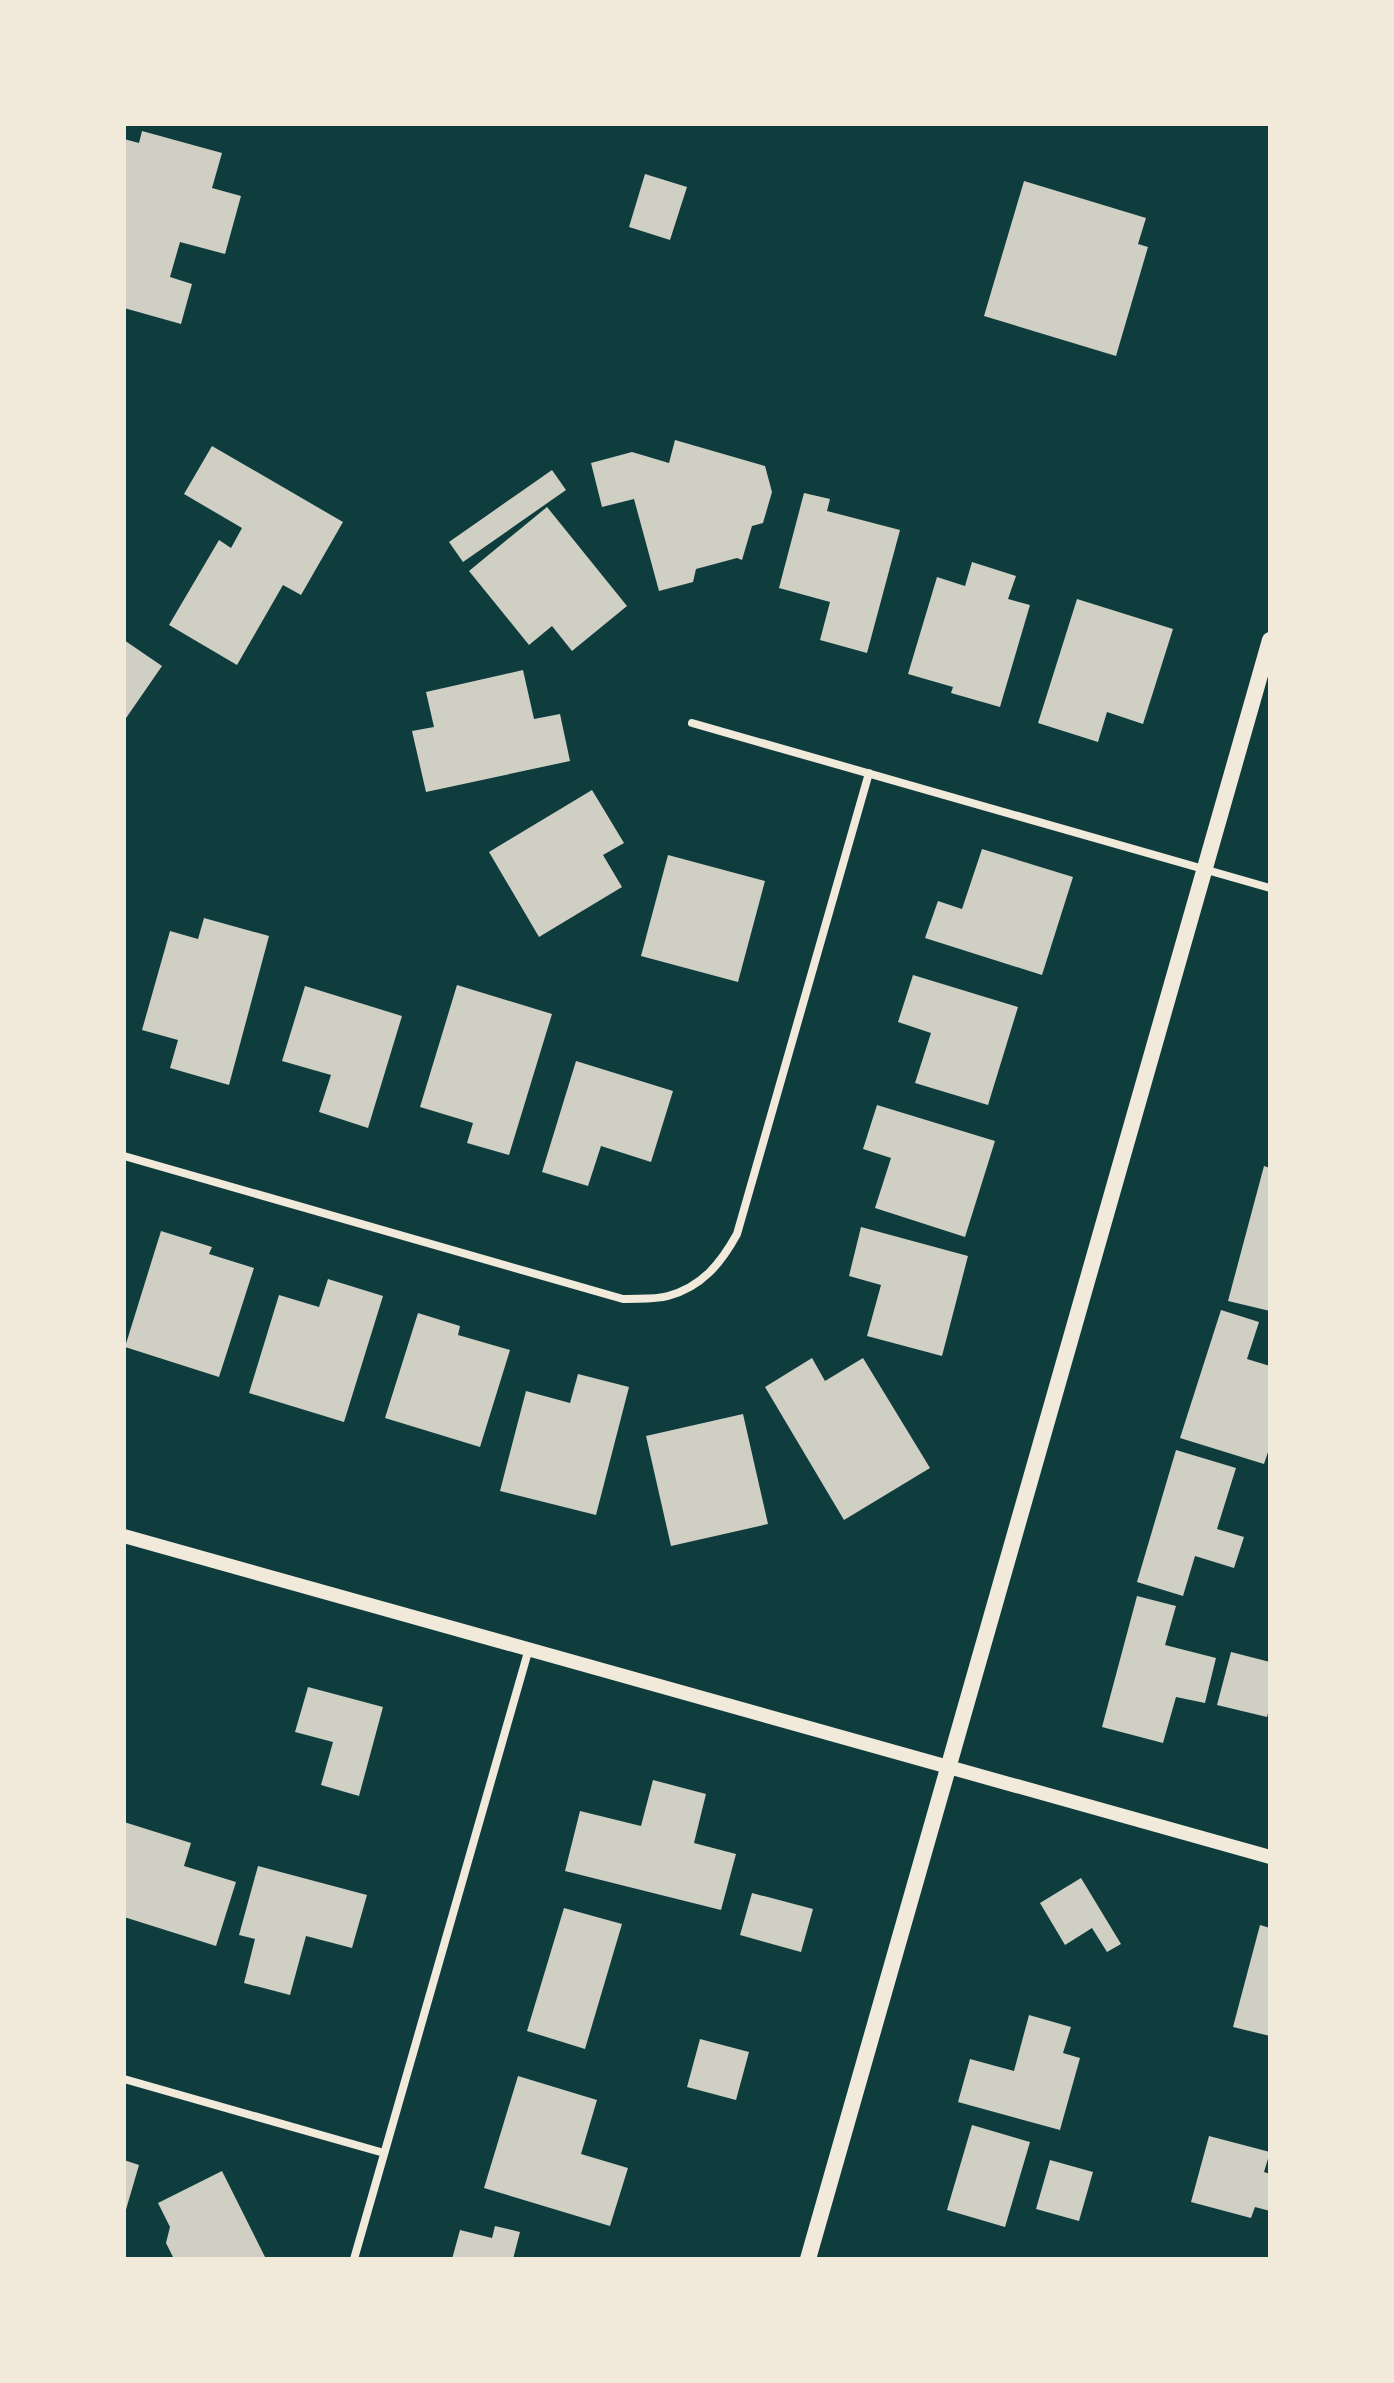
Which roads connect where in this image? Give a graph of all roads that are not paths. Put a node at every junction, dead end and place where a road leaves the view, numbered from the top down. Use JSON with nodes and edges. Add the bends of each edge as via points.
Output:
{"nodes":[{"id":1,"x":1270,"y":640,"type":"edge"},
{"id":2,"x":692,"y":723,"type":"dead end"},
{"id":3,"x":869,"y":773,"type":"junction"},
{"id":4,"x":1204,"y":869,"type":"junction"},
{"id":5,"x":1270,"y":888,"type":"edge"},
{"id":6,"x":124,"y":1156,"type":"edge"},
{"id":7,"x":124,"y":1536,"type":"edge"},
{"id":8,"x":528,"y":1652,"type":"junction"},
{"id":9,"x":949,"y":1766,"type":"junction"},
{"id":10,"x":1270,"y":1857,"type":"edge"},
{"id":11,"x":124,"y":2079,"type":"edge"},
{"id":12,"x":384,"y":2153,"type":"junction"},
{"id":13,"x":354,"y":2259,"type":"edge"},
{"id":14,"x":808,"y":2259,"type":"edge"}],
"edges":[{"from":1,"to":4,"type":"main road"},
{"from":2,"to":3,"type":"street"},
{"from":3,"to":4,"type":"street"},
{"from":3,"to":6,"type":"street","via":[[737,1234],[722,1261],[698,1283],[667,1297],[623,1299]]},
{"from":4,"to":5,"type":"street"},
{"from":4,"to":9,"type":"main road"},
{"from":7,"to":8,"type":"street"},
{"from":8,"to":9,"type":"street"},
{"from":8,"to":12,"type":"street"},
{"from":9,"to":10,"type":"street"},
{"from":9,"to":14,"type":"main road"},
{"from":11,"to":12,"type":"street"},
{"from":12,"to":13,"type":"street"}]}
